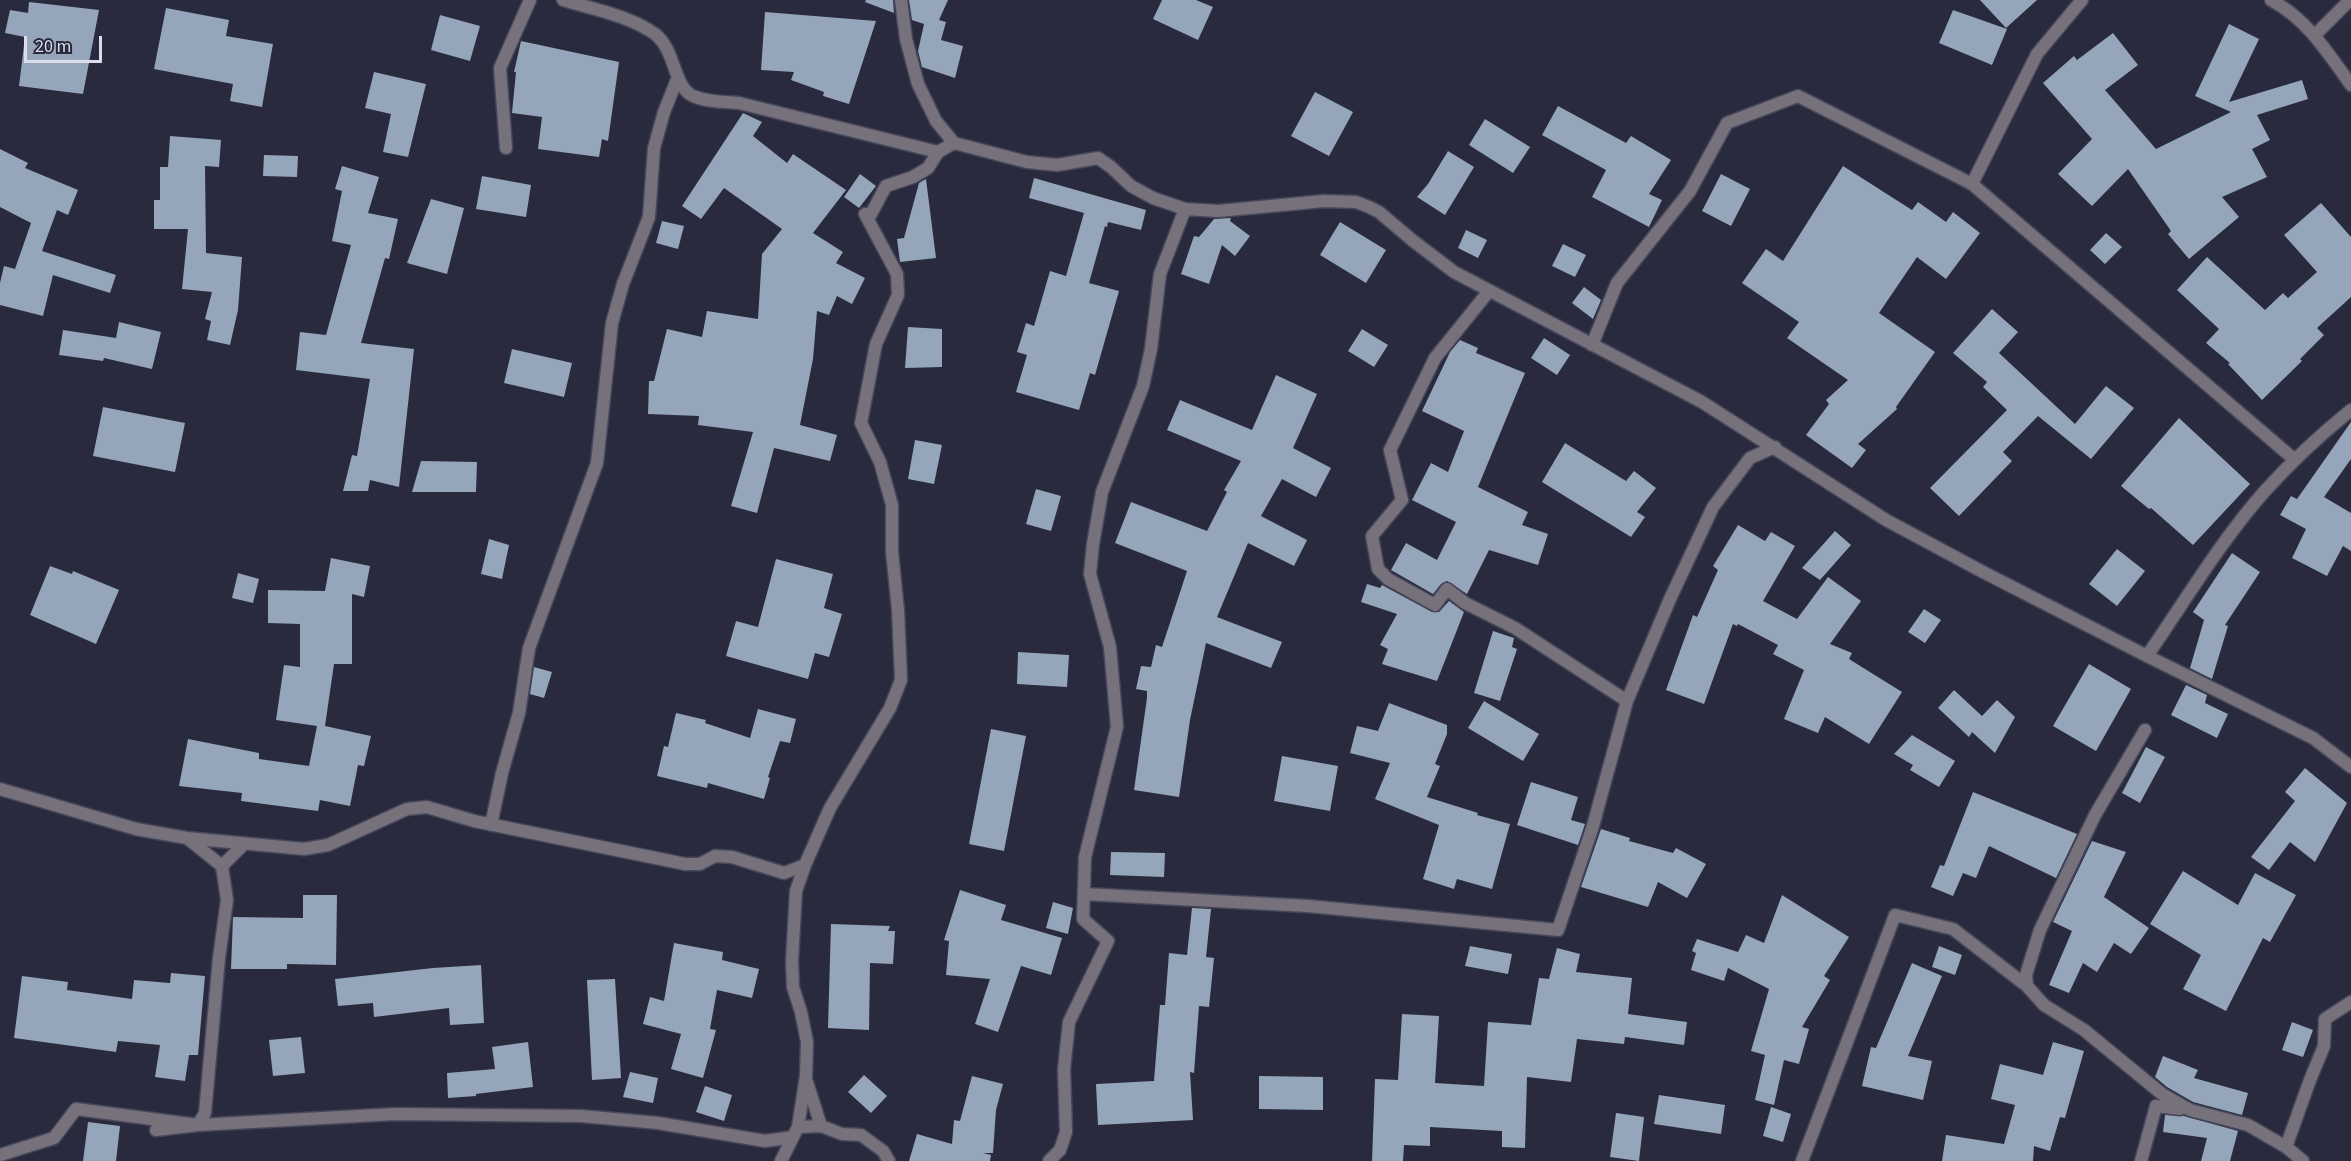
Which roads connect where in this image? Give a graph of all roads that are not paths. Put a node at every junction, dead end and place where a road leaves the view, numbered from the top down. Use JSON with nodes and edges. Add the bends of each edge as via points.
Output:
{"nodes":[{"id":1,"x":530,"y":0,"type":"edge"},
{"id":2,"x":563,"y":0,"type":"edge"},
{"id":3,"x":901,"y":0,"type":"edge"},
{"id":4,"x":2082,"y":0,"type":"edge"},
{"id":5,"x":2271,"y":0,"type":"edge"},
{"id":6,"x":2350,"y":0,"type":"edge"},
{"id":7,"x":2315,"y":35,"type":"junction"},
{"id":8,"x":678,"y":77,"type":"junction"},
{"id":9,"x":2351,"y":85,"type":"edge"},
{"id":10,"x":954,"y":143,"type":"junction"},
{"id":11,"x":506,"y":148,"type":"dead end"},
{"id":12,"x":938,"y":152,"type":"junction"},
{"id":13,"x":1972,"y":184,"type":"junction"},
{"id":14,"x":1185,"y":209,"type":"junction"},
{"id":15,"x":1489,"y":291,"type":"junction"},
{"id":16,"x":1592,"y":345,"type":"junction"},
{"id":17,"x":2351,"y":410,"type":"edge"},
{"id":18,"x":1775,"y":447,"type":"junction"},
{"id":19,"x":2295,"y":460,"type":"junction"},
{"id":20,"x":2147,"y":656,"type":"junction"},
{"id":21,"x":1627,"y":701,"type":"junction"},
{"id":22,"x":2145,"y":730,"type":"dead end"},
{"id":23,"x":2351,"y":766,"type":"edge"},
{"id":24,"x":0,"y":789,"type":"edge"},
{"id":25,"x":491,"y":825,"type":"junction"},
{"id":26,"x":187,"y":838,"type":"junction"},
{"id":27,"x":244,"y":844,"type":"junction"},
{"id":28,"x":805,"y":865,"type":"junction"},
{"id":29,"x":222,"y":866,"type":"junction"},
{"id":30,"x":784,"y":873,"type":"junction"},
{"id":31,"x":796,"y":891,"type":"junction"},
{"id":32,"x":1084,"y":894,"type":"junction"},
{"id":33,"x":2027,"y":986,"type":"junction"},
{"id":34,"x":2351,"y":1002,"type":"edge"},
{"id":35,"x":806,"y":1076,"type":"junction"},
{"id":36,"x":2190,"y":1110,"type":"junction"},
{"id":37,"x":198,"y":1125,"type":"junction"},
{"id":38,"x":821,"y":1126,"type":"junction"},
{"id":39,"x":156,"y":1130,"type":"dead end"},
{"id":40,"x":796,"y":1132,"type":"junction"},
{"id":41,"x":2286,"y":1147,"type":"junction"},
{"id":42,"x":0,"y":1155,"type":"edge"},
{"id":43,"x":781,"y":1161,"type":"edge"},
{"id":44,"x":889,"y":1161,"type":"edge"},
{"id":45,"x":1049,"y":1161,"type":"edge"},
{"id":46,"x":1802,"y":1161,"type":"edge"},
{"id":47,"x":2141,"y":1161,"type":"edge"},
{"id":48,"x":2303,"y":1161,"type":"edge"}],
"edges":[{"from":1,"to":11,"type":"street","via":[[500,68]]},
{"from":2,"to":8,"type":"street","via":[[640,25],[657,36],[667,47]]},
{"from":3,"to":10,"type":"street","via":[[918,84],[936,121]]},
{"from":4,"to":13,"type":"street","via":[[2037,54]]},
{"from":5,"to":7,"type":"street","via":[[2289,9]]},
{"from":6,"to":7,"type":"street"},
{"from":7,"to":9,"type":"street"},
{"from":8,"to":12,"type":"street","via":[[683,89],[692,96],[740,103]]},
{"from":8,"to":25,"type":"street","via":[[654,148],[649,218],[612,323],[597,463],[529,648],[519,713]]},
{"from":10,"to":12,"type":"street"},
{"from":10,"to":14,"type":"street","via":[[1027,162],[1057,165],[1098,158],[1131,186]]},
{"from":12,"to":28,"type":"street","via":[[928,168],[886,186],[871,214],[865,214],[897,274],[898,295],[876,344],[861,423],[880,462],[892,505],[900,680],[890,708],[830,808]]},
{"from":13,"to":16,"type":"street","via":[[1798,96],[1727,123],[1690,191],[1617,283]]},
{"from":13,"to":19,"type":"street"},
{"from":14,"to":15,"type":"street","via":[[1218,211],[1323,201],[1356,202],[1379,212],[1454,272]]},
{"from":14,"to":32,"type":"street","via":[[1160,274],[1143,386],[1102,492],[1093,544],[1089,574],[1110,647],[1117,727],[1085,857]]},
{"from":15,"to":16,"type":"street"},
{"from":15,"to":21,"type":"street","via":[[1435,358],[1390,450],[1402,500],[1372,536],[1378,570],[1435,605],[1447,589]]},
{"from":16,"to":18,"type":"street","via":[[1702,402]]},
{"from":17,"to":19,"type":"street"},
{"from":18,"to":20,"type":"street","via":[[1886,520]]},
{"from":18,"to":21,"type":"street","via":[[1750,458],[1713,507]]},
{"from":19,"to":20,"type":"street","via":[[2234,529]]},
{"from":20,"to":23,"type":"street","via":[[2313,738]]},
{"from":21,"to":32,"type":"street","via":[[1593,826],[1558,930],[1308,906]]},
{"from":22,"to":33,"type":"street","via":[[2095,815],[2040,930],[2026,975]]},
{"from":24,"to":26,"type":"street","via":[[136,829]]},
{"from":25,"to":27,"type":"street","via":[[428,807],[407,809],[328,845],[304,849]]},
{"from":25,"to":30,"type":"street","via":[[685,864],[700,864],[715,856],[732,857]]},
{"from":26,"to":27,"type":"street"},
{"from":26,"to":29,"type":"street"},
{"from":27,"to":29,"type":"street"},
{"from":28,"to":30,"type":"street"},
{"from":28,"to":31,"type":"street"},
{"from":29,"to":37,"type":"street","via":[[227,900],[205,1113]]},
{"from":30,"to":31,"type":"street"},
{"from":31,"to":35,"type":"street","via":[[793,987],[807,1042]]},
{"from":32,"to":45,"type":"street","via":[[1083,919],[1108,941],[1069,1022],[1064,1069],[1066,1132],[1060,1150]]},
{"from":33,"to":36,"type":"street","via":[[2044,1005],[2084,1030],[2162,1094]]},
{"from":33,"to":46,"type":"street","via":[[1953,929],[1895,915]]},
{"from":34,"to":41,"type":"street","via":[[2325,1019],[2324,1046]]},
{"from":35,"to":38,"type":"street"},
{"from":35,"to":40,"type":"street"},
{"from":36,"to":41,"type":"street","via":[[2248,1125]]},
{"from":36,"to":47,"type":"street","via":[[2156,1106]]},
{"from":37,"to":39,"type":"street"},
{"from":37,"to":40,"type":"street","via":[[395,1114],[581,1116],[658,1123],[765,1141]]},
{"from":37,"to":42,"type":"street","via":[[76,1109],[54,1138]]},
{"from":38,"to":40,"type":"street"},
{"from":38,"to":44,"type":"street","via":[[842,1134],[861,1135],[883,1151]]},
{"from":40,"to":43,"type":"street"},
{"from":41,"to":48,"type":"street"}]}
